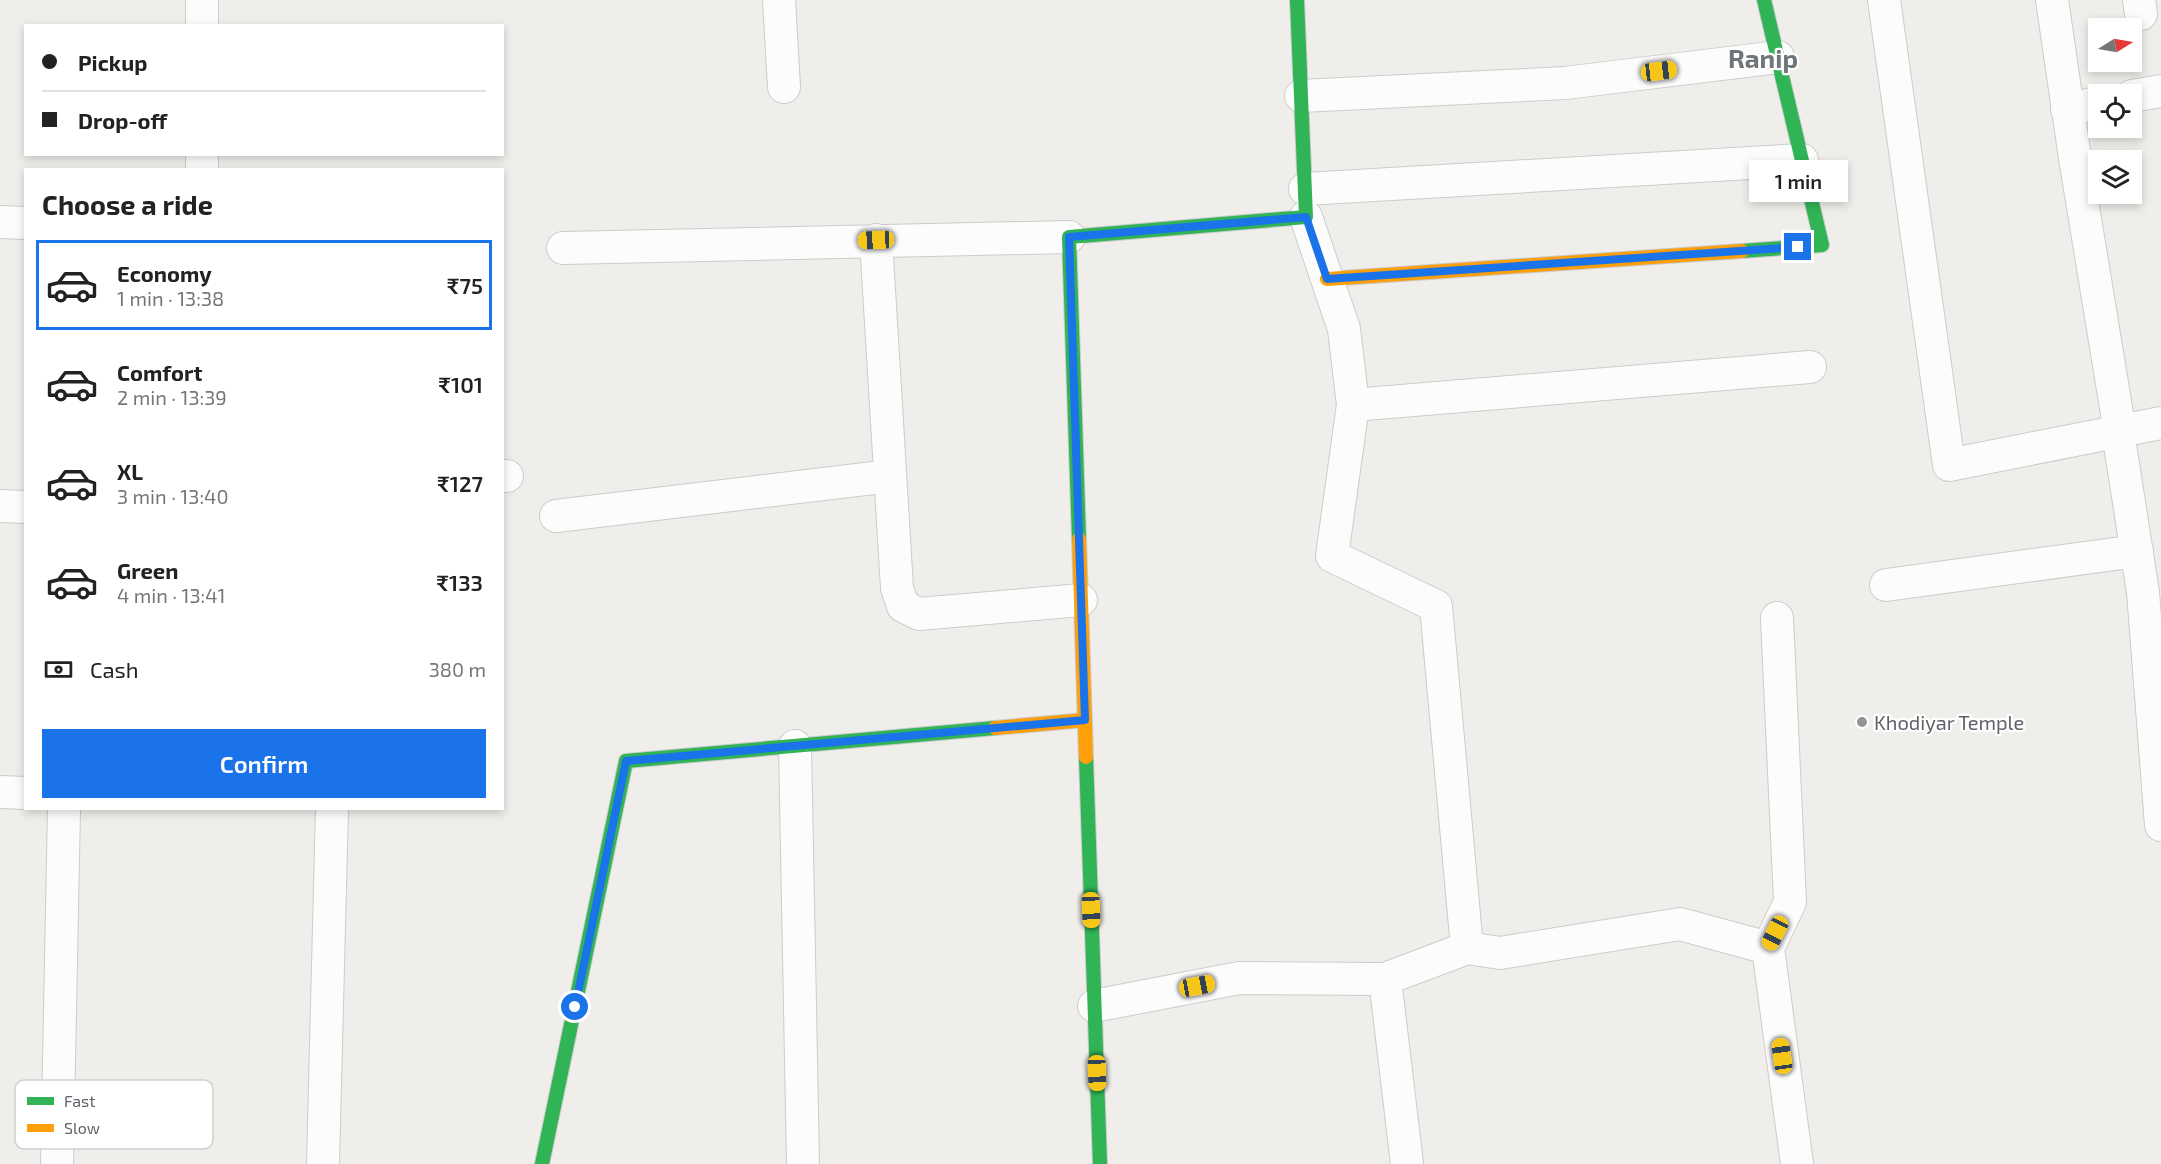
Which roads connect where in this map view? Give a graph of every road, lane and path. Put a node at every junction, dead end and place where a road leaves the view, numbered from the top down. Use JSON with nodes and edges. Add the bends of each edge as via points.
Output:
{"nodes":[{"id":1,"x":202,"y":0,"type":"edge"},
{"id":2,"x":779,"y":0,"type":"edge"},
{"id":3,"x":1297,"y":0,"type":"edge"},
{"id":4,"x":1764,"y":0,"type":"edge"},
{"id":5,"x":1884,"y":0,"type":"edge"},
{"id":6,"x":2052,"y":0,"type":"edge"},
{"id":7,"x":202,"y":24,"type":"edge"},
{"id":8,"x":1778,"y":57,"type":"junction"},
{"id":9,"x":784,"y":87,"type":"dead end"},
{"id":10,"x":2161,"y":91,"type":"edge"},
{"id":11,"x":2142,"y":94,"type":"edge"},
{"id":12,"x":1301,"y":96,"type":"junction"},
{"id":13,"x":2088,"y":105,"type":"edge"},
{"id":14,"x":2067,"y":109,"type":"junction"},
{"id":15,"x":1802,"y":160,"type":"junction"},
{"id":16,"x":1306,"y":203,"type":"junction"},
{"id":17,"x":0,"y":222,"type":"edge"},
{"id":18,"x":24,"y":223,"type":"edge"},
{"id":19,"x":1069,"y":237,"type":"junction"},
{"id":20,"x":876,"y":240,"type":"junction"},
{"id":21,"x":563,"y":248,"type":"dead end"},
{"id":22,"x":1327,"y":279,"type":"junction"},
{"id":23,"x":1810,"y":367,"type":"dead end"},
{"id":24,"x":1353,"y":405,"type":"junction"},
{"id":25,"x":2161,"y":423,"type":"edge"},
{"id":26,"x":2120,"y":438,"type":"junction"},
{"id":27,"x":890,"y":476,"type":"junction"},
{"id":28,"x":0,"y":506,"type":"edge"},
{"id":29,"x":24,"y":507,"type":"edge"},
{"id":30,"x":556,"y":516,"type":"dead end"},
{"id":31,"x":2137,"y":551,"type":"junction"},
{"id":32,"x":1886,"y":585,"type":"dead end"},
{"id":33,"x":1081,"y":600,"type":"junction"},
{"id":34,"x":1777,"y":618,"type":"dead end"},
{"id":35,"x":2155,"y":657,"type":"edge"},
{"id":36,"x":1085,"y":720,"type":"junction"},
{"id":37,"x":795,"y":746,"type":"junction"},
{"id":38,"x":0,"y":792,"type":"edge"},
{"id":39,"x":24,"y":793,"type":"edge"},
{"id":40,"x":64,"y":810,"type":"edge"},
{"id":41,"x":332,"y":810,"type":"edge"},
{"id":42,"x":2161,"y":825,"type":"edge"},
{"id":43,"x":1467,"y":948,"type":"junction"},
{"id":44,"x":1768,"y":948,"type":"junction"},
{"id":45,"x":1385,"y":979,"type":"junction"},
{"id":46,"x":1094,"y":1006,"type":"junction"},
{"id":47,"x":59,"y":1080,"type":"edge"},
{"id":48,"x":57,"y":1149,"type":"edge"},
{"id":49,"x":57,"y":1164,"type":"edge"},
{"id":50,"x":323,"y":1164,"type":"edge"},
{"id":51,"x":542,"y":1164,"type":"edge"},
{"id":52,"x":803,"y":1164,"type":"edge"},
{"id":53,"x":1100,"y":1164,"type":"edge"},
{"id":54,"x":1407,"y":1164,"type":"edge"},
{"id":55,"x":1797,"y":1164,"type":"edge"}],
"edges":[{"from":1,"to":7,"type":"street"},
{"from":2,"to":9,"type":"street"},
{"from":3,"to":12,"type":"street"},
{"from":4,"to":8,"type":"street"},
{"from":5,"to":26,"type":"street","via":[[1950,465]]},
{"from":6,"to":14,"type":"street"},
{"from":8,"to":12,"type":"street","via":[[1565,83]]},
{"from":8,"to":15,"type":"street"},
{"from":10,"to":11,"type":"street"},
{"from":12,"to":16,"type":"street"},
{"from":13,"to":14,"type":"street"},
{"from":14,"to":26,"type":"street"},
{"from":15,"to":16,"type":"street"},
{"from":15,"to":22,"type":"street","via":[[1822,245]]},
{"from":16,"to":19,"type":"street"},
{"from":16,"to":22,"type":"street"},
{"from":17,"to":18,"type":"street"},
{"from":19,"to":20,"type":"street"},
{"from":19,"to":33,"type":"street"},
{"from":20,"to":21,"type":"street"},
{"from":20,"to":27,"type":"street"},
{"from":22,"to":24,"type":"street","via":[[1344,329]]},
{"from":23,"to":24,"type":"street"},
{"from":24,"to":43,"type":"street","via":[[1332,555],[1436,606]]},
{"from":25,"to":26,"type":"street"},
{"from":26,"to":31,"type":"street"},
{"from":27,"to":30,"type":"street"},
{"from":27,"to":33,"type":"street","via":[[897,588],[903,606],[919,614]]},
{"from":28,"to":29,"type":"street"},
{"from":31,"to":32,"type":"street"},
{"from":31,"to":35,"type":"street"},
{"from":33,"to":36,"type":"street"},
{"from":34,"to":44,"type":"street","via":[[1790,902]]},
{"from":35,"to":42,"type":"street"},
{"from":36,"to":37,"type":"street"},
{"from":36,"to":46,"type":"street"},
{"from":37,"to":51,"type":"street","via":[[626,761]]},
{"from":37,"to":52,"type":"street"},
{"from":38,"to":39,"type":"street"},
{"from":40,"to":47,"type":"street"},
{"from":41,"to":50,"type":"street"},
{"from":43,"to":44,"type":"street","via":[[1500,953],[1680,924]]},
{"from":43,"to":45,"type":"street"},
{"from":44,"to":55,"type":"street"},
{"from":45,"to":46,"type":"street","via":[[1239,978]]},
{"from":45,"to":54,"type":"street"},
{"from":46,"to":53,"type":"street"},
{"from":48,"to":49,"type":"street"}]}
